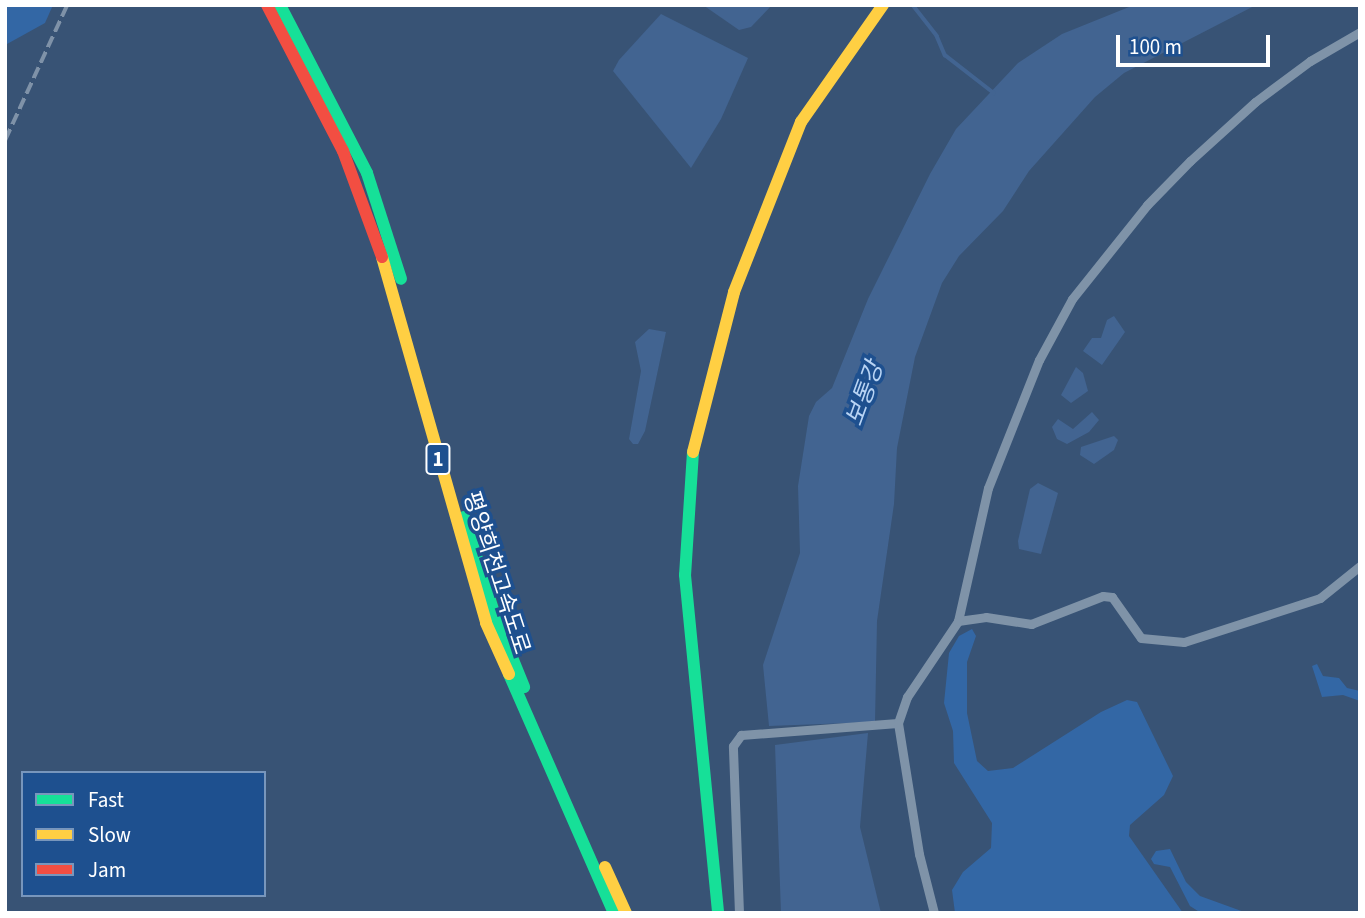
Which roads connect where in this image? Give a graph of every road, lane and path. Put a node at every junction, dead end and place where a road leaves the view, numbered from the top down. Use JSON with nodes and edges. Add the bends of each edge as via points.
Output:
{"nodes":[{"id":1,"x":267,"y":5,"type":"edge"},
{"id":2,"x":280,"y":5,"type":"edge"},
{"id":3,"x":883,"y":5,"type":"edge"},
{"id":4,"x":1360,"y":32,"type":"edge"},
{"id":5,"x":1360,"y":566,"type":"edge"},
{"id":6,"x":958,"y":621,"type":"junction"},
{"id":7,"x":898,"y":723,"type":"junction"},
{"id":8,"x":614,"y":913,"type":"edge"},
{"id":9,"x":626,"y":913,"type":"edge"},
{"id":10,"x":718,"y":913,"type":"edge"},
{"id":11,"x":738,"y":913,"type":"edge"},
{"id":12,"x":934,"y":913,"type":"edge"}],
"edges":[{"from":1,"to":8,"type":"main road","name":"평양희천고속도로","number":"1","via":[[343,151],[373,226],[486,623]]},
{"from":2,"to":9,"type":"main road","name":"평양희천고속도로","number":"1","via":[[367,173],[494,613],[546,741]]},
{"from":3,"to":10,"type":"main road","via":[[801,122],[738,281],[694,435],[685,575]]},
{"from":4,"to":6,"type":"street","via":[[1310,61],[1255,102],[1190,161],[1147,205],[1072,299],[1034,370],[988,488]]},
{"from":5,"to":6,"type":"street","via":[[1320,598],[1184,642],[1141,638],[1112,597],[1102,596],[1031,624],[986,617]]},
{"from":6,"to":7,"type":"street","via":[[907,697]]},
{"from":7,"to":11,"type":"street","via":[[741,734],[733,746]]},
{"from":7,"to":12,"type":"street"}]}
